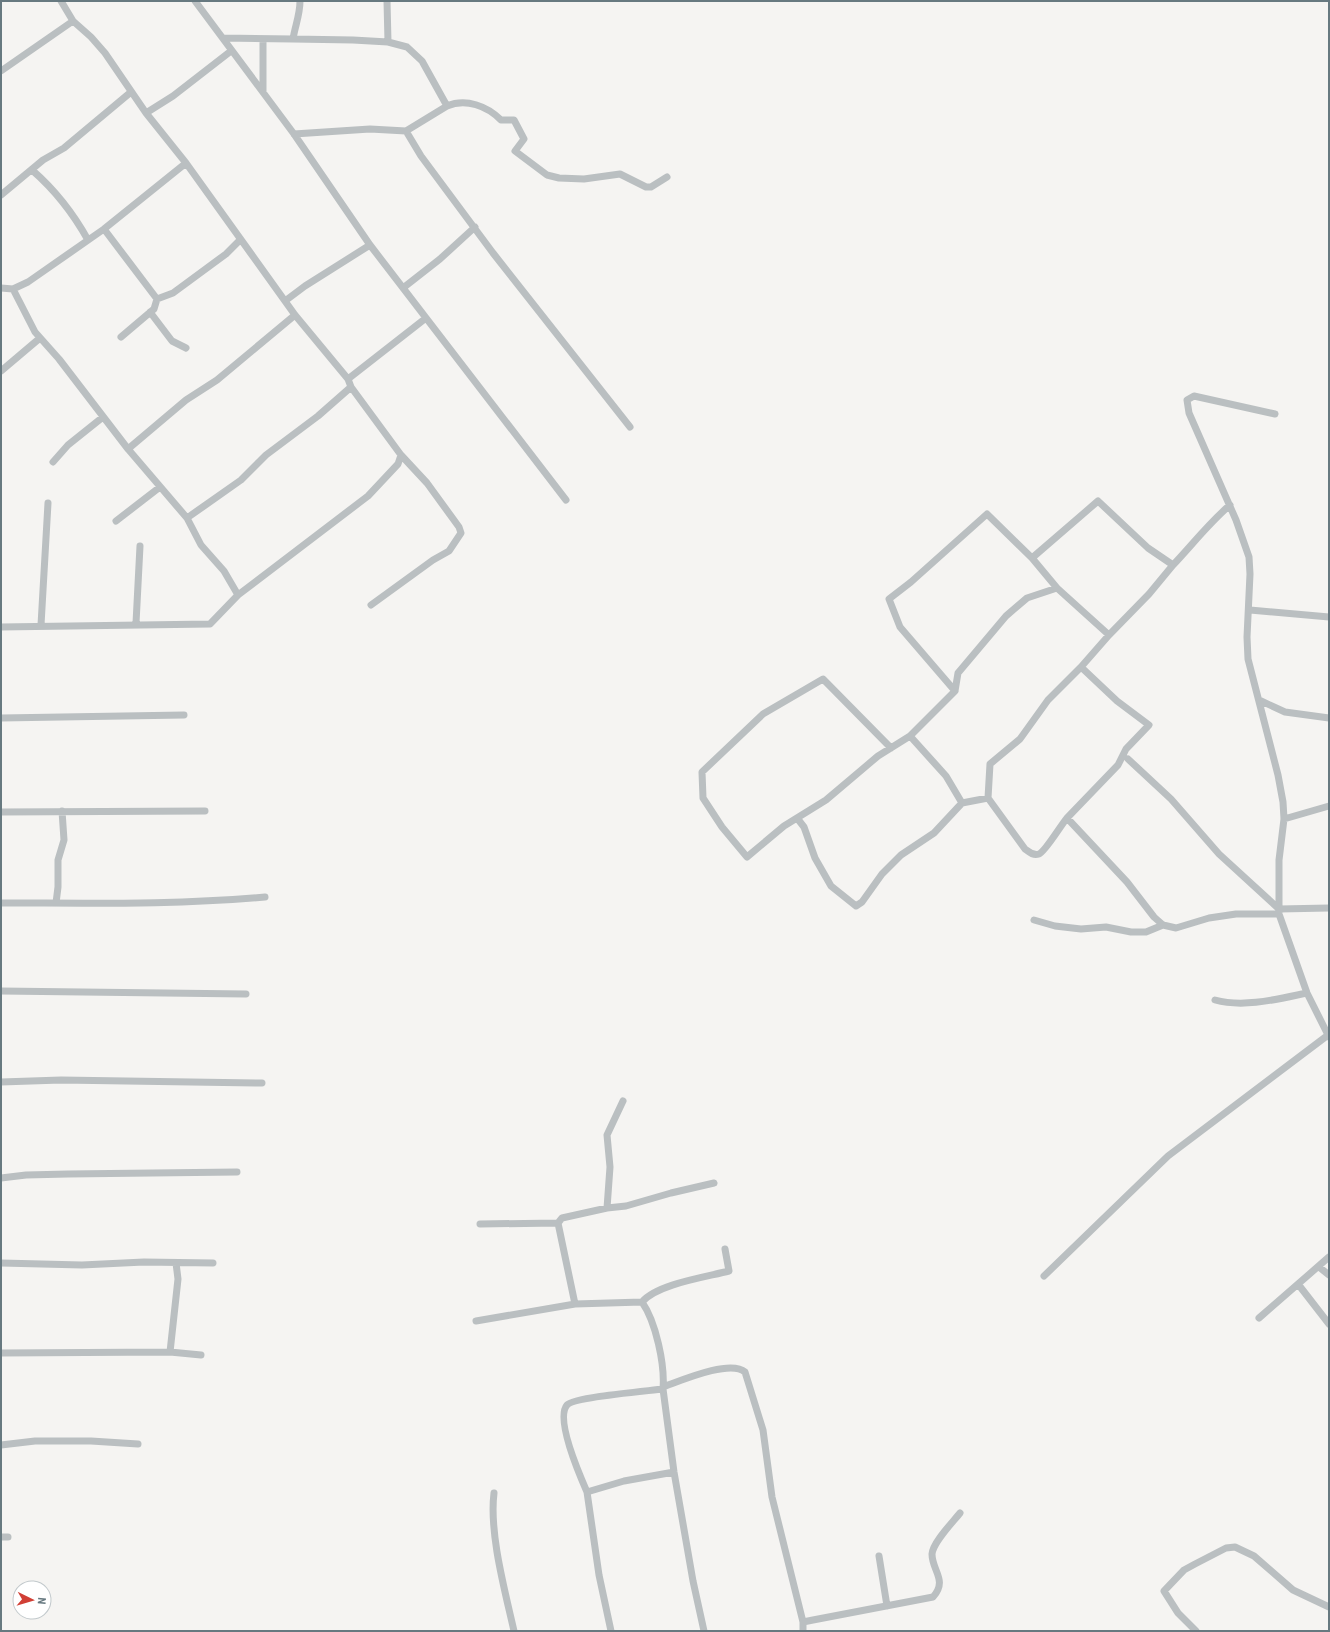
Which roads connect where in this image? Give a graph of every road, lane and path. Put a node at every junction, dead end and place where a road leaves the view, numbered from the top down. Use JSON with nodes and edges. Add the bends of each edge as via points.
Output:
{"nodes":[{"id":1,"x":61,"y":1,"type":"edge"},
{"id":2,"x":195,"y":1,"type":"edge"},
{"id":3,"x":300,"y":1,"type":"edge"},
{"id":4,"x":386,"y":1,"type":"edge"},
{"id":5,"x":73,"y":21,"type":"junction"},
{"id":6,"x":223,"y":38,"type":"junction"},
{"id":7,"x":263,"y":39,"type":"junction"},
{"id":8,"x":293,"y":40,"type":"junction"},
{"id":9,"x":388,"y":42,"type":"junction"},
{"id":10,"x":232,"y":50,"type":"junction"},
{"id":11,"x":1,"y":71,"type":"edge"},
{"id":12,"x":131,"y":92,"type":"junction"},
{"id":13,"x":263,"y":92,"type":"junction"},
{"id":14,"x":447,"y":106,"type":"junction"},
{"id":15,"x":146,"y":113,"type":"junction"},
{"id":16,"x":406,"y":131,"type":"junction"},
{"id":17,"x":294,"y":134,"type":"junction"},
{"id":18,"x":186,"y":163,"type":"junction"},
{"id":19,"x":32,"y":170,"type":"junction"},
{"id":20,"x":668,"y":177,"type":"dead end"},
{"id":21,"x":1,"y":195,"type":"edge"},
{"id":22,"x":104,"y":228,"type":"junction"},
{"id":23,"x":475,"y":228,"type":"junction"},
{"id":24,"x":88,"y":240,"type":"junction"},
{"id":25,"x":240,"y":240,"type":"junction"},
{"id":26,"x":370,"y":245,"type":"junction"},
{"id":27,"x":1,"y":288,"type":"edge"},
{"id":28,"x":403,"y":288,"type":"junction"},
{"id":29,"x":13,"y":289,"type":"junction"},
{"id":30,"x":157,"y":299,"type":"junction"},
{"id":31,"x":285,"y":301,"type":"junction"},
{"id":32,"x":150,"y":312,"type":"junction"},
{"id":33,"x":295,"y":315,"type":"junction"},
{"id":34,"x":426,"y":318,"type":"junction"},
{"id":35,"x":121,"y":337,"type":"dead end"},
{"id":36,"x":40,"y":338,"type":"junction"},
{"id":37,"x":186,"y":348,"type":"dead end"},
{"id":38,"x":1,"y":371,"type":"edge"},
{"id":39,"x":348,"y":379,"type":"junction"},
{"id":40,"x":351,"y":387,"type":"junction"},
{"id":41,"x":1275,"y":414,"type":"dead end"},
{"id":42,"x":103,"y":417,"type":"junction"},
{"id":43,"x":630,"y":428,"type":"dead end"},
{"id":44,"x":128,"y":449,"type":"junction"},
{"id":45,"x":401,"y":455,"type":"junction"},
{"id":46,"x":53,"y":462,"type":"dead end"},
{"id":47,"x":160,"y":487,"type":"junction"},
{"id":48,"x":566,"y":500,"type":"dead end"},
{"id":49,"x":48,"y":503,"type":"dead end"},
{"id":50,"x":1230,"y":506,"type":"junction"},
{"id":51,"x":187,"y":518,"type":"junction"},
{"id":52,"x":116,"y":521,"type":"dead end"},
{"id":53,"x":140,"y":546,"type":"dead end"},
{"id":54,"x":1032,"y":558,"type":"junction"},
{"id":55,"x":1172,"y":564,"type":"junction"},
{"id":56,"x":1057,"y":588,"type":"junction"},
{"id":57,"x":238,"y":595,"type":"junction"},
{"id":58,"x":371,"y":605,"type":"dead end"},
{"id":59,"x":1250,"y":610,"type":"junction"},
{"id":60,"x":1329,"y":617,"type":"edge"},
{"id":61,"x":136,"y":624,"type":"junction"},
{"id":62,"x":41,"y":625,"type":"junction"},
{"id":63,"x":1,"y":627,"type":"edge"},
{"id":64,"x":1109,"y":635,"type":"junction"},
{"id":65,"x":1081,"y":667,"type":"junction"},
{"id":66,"x":955,"y":691,"type":"junction"},
{"id":67,"x":1259,"y":700,"type":"junction"},
{"id":68,"x":184,"y":715,"type":"dead end"},
{"id":69,"x":1,"y":718,"type":"edge"},
{"id":70,"x":1329,"y":718,"type":"edge"},
{"id":71,"x":910,"y":736,"type":"junction"},
{"id":72,"x":891,"y":748,"type":"junction"},
{"id":73,"x":1128,"y":759,"type":"dead end"},
{"id":74,"x":988,"y":798,"type":"junction"},
{"id":75,"x":962,"y":803,"type":"junction"},
{"id":76,"x":1329,"y":806,"type":"edge"},
{"id":77,"x":62,"y":811,"type":"junction"},
{"id":78,"x":205,"y":811,"type":"dead end"},
{"id":79,"x":1,"y":812,"type":"edge"},
{"id":80,"x":797,"y":818,"type":"junction"},
{"id":81,"x":1067,"y":818,"type":"junction"},
{"id":82,"x":1284,"y":819,"type":"junction"},
{"id":83,"x":265,"y":897,"type":"dead end"},
{"id":84,"x":1,"y":903,"type":"edge"},
{"id":85,"x":56,"y":903,"type":"junction"},
{"id":86,"x":1329,"y":908,"type":"edge"},
{"id":87,"x":1279,"y":912,"type":"junction"},
{"id":88,"x":1034,"y":920,"type":"dead end"},
{"id":89,"x":1163,"y":925,"type":"junction"},
{"id":90,"x":1,"y":991,"type":"edge"},
{"id":91,"x":246,"y":994,"type":"dead end"},
{"id":92,"x":1307,"y":994,"type":"junction"},
{"id":93,"x":1215,"y":1000,"type":"dead end"},
{"id":94,"x":1328,"y":1036,"type":"edge"},
{"id":95,"x":1,"y":1082,"type":"edge"},
{"id":96,"x":262,"y":1083,"type":"dead end"},
{"id":97,"x":623,"y":1101,"type":"dead end"},
{"id":98,"x":237,"y":1172,"type":"dead end"},
{"id":99,"x":1,"y":1178,"type":"edge"},
{"id":100,"x":714,"y":1183,"type":"dead end"},
{"id":101,"x":607,"y":1208,"type":"junction"},
{"id":102,"x":558,"y":1223,"type":"junction"},
{"id":103,"x":480,"y":1224,"type":"dead end"},
{"id":104,"x":726,"y":1249,"type":"dead end"},
{"id":105,"x":1329,"y":1257,"type":"edge"},
{"id":106,"x":1,"y":1263,"type":"edge"},
{"id":107,"x":176,"y":1263,"type":"junction"},
{"id":108,"x":213,"y":1263,"type":"dead end"},
{"id":109,"x":1319,"y":1267,"type":"junction"},
{"id":110,"x":1044,"y":1276,"type":"dead end"},
{"id":111,"x":1329,"y":1276,"type":"edge"},
{"id":112,"x":1298,"y":1284,"type":"junction"},
{"id":113,"x":642,"y":1302,"type":"junction"},
{"id":114,"x":574,"y":1304,"type":"junction"},
{"id":115,"x":1259,"y":1318,"type":"dead end"},
{"id":116,"x":476,"y":1321,"type":"dead end"},
{"id":117,"x":1329,"y":1324,"type":"edge"},
{"id":118,"x":170,"y":1352,"type":"junction"},
{"id":119,"x":1,"y":1353,"type":"edge"},
{"id":120,"x":201,"y":1355,"type":"dead end"},
{"id":121,"x":663,"y":1388,"type":"junction"},
{"id":122,"x":138,"y":1444,"type":"dead end"},
{"id":123,"x":1,"y":1445,"type":"edge"},
{"id":124,"x":674,"y":1472,"type":"junction"},
{"id":125,"x":587,"y":1492,"type":"junction"},
{"id":126,"x":494,"y":1493,"type":"dead end"},
{"id":127,"x":960,"y":1513,"type":"dead end"},
{"id":128,"x":878,"y":1556,"type":"dead end"},
{"id":129,"x":887,"y":1606,"type":"junction"},
{"id":130,"x":1329,"y":1607,"type":"edge"},
{"id":131,"x":802,"y":1622,"type":"junction"},
{"id":132,"x":514,"y":1631,"type":"edge"},
{"id":133,"x":611,"y":1631,"type":"edge"},
{"id":134,"x":704,"y":1631,"type":"edge"},
{"id":135,"x":803,"y":1631,"type":"edge"},
{"id":136,"x":1196,"y":1631,"type":"edge"}],
"edges":[{"from":1,"to":5,"type":"street"},
{"from":2,"to":6,"type":"street"},
{"from":3,"to":8,"type":"street"},
{"from":4,"to":9,"type":"street"},
{"from":5,"to":11,"type":"street"},
{"from":5,"to":12,"type":"street","via":[[105,53]]},
{"from":6,"to":7,"type":"street"},
{"from":6,"to":10,"type":"street"},
{"from":7,"to":8,"type":"street"},
{"from":7,"to":13,"type":"street"},
{"from":8,"to":9,"type":"street"},
{"from":9,"to":14,"type":"street","via":[[407,47],[422,61]]},
{"from":10,"to":13,"type":"street"},
{"from":10,"to":15,"type":"street","via":[[173,96]]},
{"from":12,"to":15,"type":"street"},
{"from":12,"to":19,"type":"street","via":[[64,148],[43,160]]},
{"from":13,"to":17,"type":"street"},
{"from":14,"to":16,"type":"street"},
{"from":14,"to":20,"type":"street","via":[[467,103],[481,105],[493,111],[502,120],[514,120],[524,139],[515,151],[547,175],[584,179],[620,174],[646,187],[651,187]]},
{"from":15,"to":18,"type":"street"},
{"from":16,"to":17,"type":"street","via":[[370,129]]},
{"from":16,"to":23,"type":"street","via":[[421,156]]},
{"from":17,"to":26,"type":"street"},
{"from":18,"to":22,"type":"street"},
{"from":18,"to":25,"type":"street"},
{"from":19,"to":21,"type":"street"},
{"from":19,"to":24,"type":"street","via":[[52,187],[75,217]]},
{"from":22,"to":24,"type":"street"},
{"from":22,"to":30,"type":"street"},
{"from":23,"to":28,"type":"street"},
{"from":23,"to":43,"type":"street"},
{"from":24,"to":29,"type":"street","via":[[28,282]]},
{"from":25,"to":30,"type":"street","via":[[226,254],[172,293]]},
{"from":25,"to":31,"type":"street"},
{"from":26,"to":28,"type":"street"},
{"from":26,"to":31,"type":"street"},
{"from":27,"to":29,"type":"street"},
{"from":28,"to":34,"type":"street"},
{"from":29,"to":36,"type":"street"},
{"from":30,"to":32,"type":"street","via":[[154,309]]},
{"from":31,"to":33,"type":"street"},
{"from":32,"to":35,"type":"street"},
{"from":32,"to":37,"type":"street","via":[[172,341]]},
{"from":33,"to":39,"type":"street"},
{"from":33,"to":44,"type":"street"},
{"from":34,"to":39,"type":"street"},
{"from":34,"to":48,"type":"street"},
{"from":36,"to":38,"type":"street"},
{"from":36,"to":42,"type":"street"},
{"from":39,"to":40,"type":"street"},
{"from":40,"to":45,"type":"street"},
{"from":40,"to":51,"type":"street","via":[[318,416],[266,455],[241,480]]},
{"from":41,"to":50,"type":"street","via":[[1194,396],[1187,400],[1189,413]]},
{"from":42,"to":44,"type":"street"},
{"from":42,"to":46,"type":"street","via":[[68,445]]},
{"from":44,"to":47,"type":"street"},
{"from":45,"to":57,"type":"street","via":[[398,464],[368,496]]},
{"from":45,"to":58,"type":"street","via":[[426,483],[461,533],[449,551],[432,560]]},
{"from":47,"to":51,"type":"street"},
{"from":47,"to":52,"type":"street"},
{"from":49,"to":62,"type":"street"},
{"from":50,"to":55,"type":"street"},
{"from":50,"to":59,"type":"street","via":[[1249,557]]},
{"from":51,"to":57,"type":"street","via":[[201,545],[224,571]]},
{"from":53,"to":61,"type":"street"},
{"from":54,"to":55,"type":"street","via":[[1098,501],[1148,548]]},
{"from":54,"to":56,"type":"street"},
{"from":54,"to":66,"type":"street","via":[[987,514],[889,599],[900,627]]},
{"from":55,"to":64,"type":"street","via":[[1149,594]]},
{"from":56,"to":64,"type":"street"},
{"from":56,"to":66,"type":"street","via":[[1026,598],[1006,616],[958,672]]},
{"from":57,"to":61,"type":"street","via":[[210,624]]},
{"from":59,"to":60,"type":"street"},
{"from":59,"to":67,"type":"street","via":[[1248,659]]},
{"from":61,"to":62,"type":"street"},
{"from":62,"to":63,"type":"street"},
{"from":64,"to":65,"type":"street"},
{"from":65,"to":74,"type":"street","via":[[1048,700],[1020,739],[990,764]]},
{"from":65,"to":81,"type":"street","via":[[1149,726],[1126,749],[1118,765]]},
{"from":66,"to":71,"type":"street"},
{"from":67,"to":70,"type":"street","via":[[1285,712]]},
{"from":67,"to":82,"type":"street","via":[[1278,775]]},
{"from":68,"to":69,"type":"street"},
{"from":71,"to":72,"type":"street"},
{"from":71,"to":75,"type":"street","via":[[946,776]]},
{"from":72,"to":80,"type":"street","via":[[826,800]]},
{"from":72,"to":80,"type":"street","via":[[823,679],[763,714],[702,772],[703,798],[722,827],[747,857]]},
{"from":73,"to":87,"type":"street","via":[[1171,799],[1220,854]]},
{"from":74,"to":75,"type":"street"},
{"from":74,"to":81,"type":"street","via":[[1025,849],[1032,854],[1044,851]]},
{"from":75,"to":80,"type":"street","via":[[934,833],[901,855],[856,906],[831,886],[815,858],[804,827]]},
{"from":76,"to":82,"type":"street"},
{"from":77,"to":78,"type":"street"},
{"from":77,"to":79,"type":"street"},
{"from":77,"to":85,"type":"street","via":[[64,840],[58,860]]},
{"from":81,"to":89,"type":"street"},
{"from":82,"to":87,"type":"street","via":[[1279,860]]},
{"from":83,"to":85,"type":"street"},
{"from":84,"to":85,"type":"street"},
{"from":86,"to":87,"type":"street"},
{"from":87,"to":89,"type":"street","via":[[1209,918],[1176,928]]},
{"from":87,"to":92,"type":"street"},
{"from":88,"to":89,"type":"street","via":[[1061,927],[1106,927],[1131,932],[1146,932]]},
{"from":90,"to":91,"type":"street"},
{"from":92,"to":93,"type":"street","via":[[1233,1004]]},
{"from":92,"to":94,"type":"street"},
{"from":94,"to":110,"type":"street","via":[[1168,1156]]},
{"from":95,"to":96,"type":"street","via":[[61,1080]]},
{"from":97,"to":101,"type":"street","via":[[607,1135],[610,1167]]},
{"from":98,"to":99,"type":"street","via":[[26,1175]]},
{"from":100,"to":101,"type":"street","via":[[626,1206]]},
{"from":101,"to":102,"type":"street","via":[[562,1218]]},
{"from":102,"to":103,"type":"street"},
{"from":102,"to":114,"type":"street"},
{"from":104,"to":113,"type":"street","via":[[729,1271],[651,1294]]},
{"from":105,"to":109,"type":"street"},
{"from":106,"to":107,"type":"street"},
{"from":107,"to":108,"type":"street"},
{"from":107,"to":118,"type":"street","via":[[178,1279]]},
{"from":109,"to":111,"type":"street"},
{"from":109,"to":112,"type":"street"},
{"from":112,"to":115,"type":"street"},
{"from":112,"to":117,"type":"street"},
{"from":113,"to":114,"type":"street"},
{"from":113,"to":121,"type":"street","via":[[648,1311],[657,1341]]},
{"from":114,"to":116,"type":"street"},
{"from":118,"to":119,"type":"street"},
{"from":118,"to":120,"type":"street"},
{"from":121,"to":124,"type":"street"},
{"from":121,"to":125,"type":"street","via":[[585,1399],[566,1406],[564,1411],[567,1440]]},
{"from":121,"to":131,"type":"street","via":[[722,1368],[741,1369],[745,1372],[763,1430],[772,1497]]},
{"from":122,"to":123,"type":"street","via":[[35,1441]]},
{"from":124,"to":125,"type":"street","via":[[624,1481]]},
{"from":124,"to":134,"type":"street"},
{"from":125,"to":133,"type":"street","via":[[598,1575]]},
{"from":126,"to":132,"type":"street","via":[[492,1510]]},
{"from":127,"to":129,"type":"street","via":[[935,1545],[932,1554],[940,1582],[938,1591],[933,1597]]},
{"from":128,"to":129,"type":"street"},
{"from":129,"to":131,"type":"street"},
{"from":130,"to":136,"type":"street","via":[[1293,1590],[1254,1556],[1235,1547],[1226,1548],[1184,1570],[1164,1591],[1178,1613]]},
{"from":131,"to":135,"type":"street"}]}
